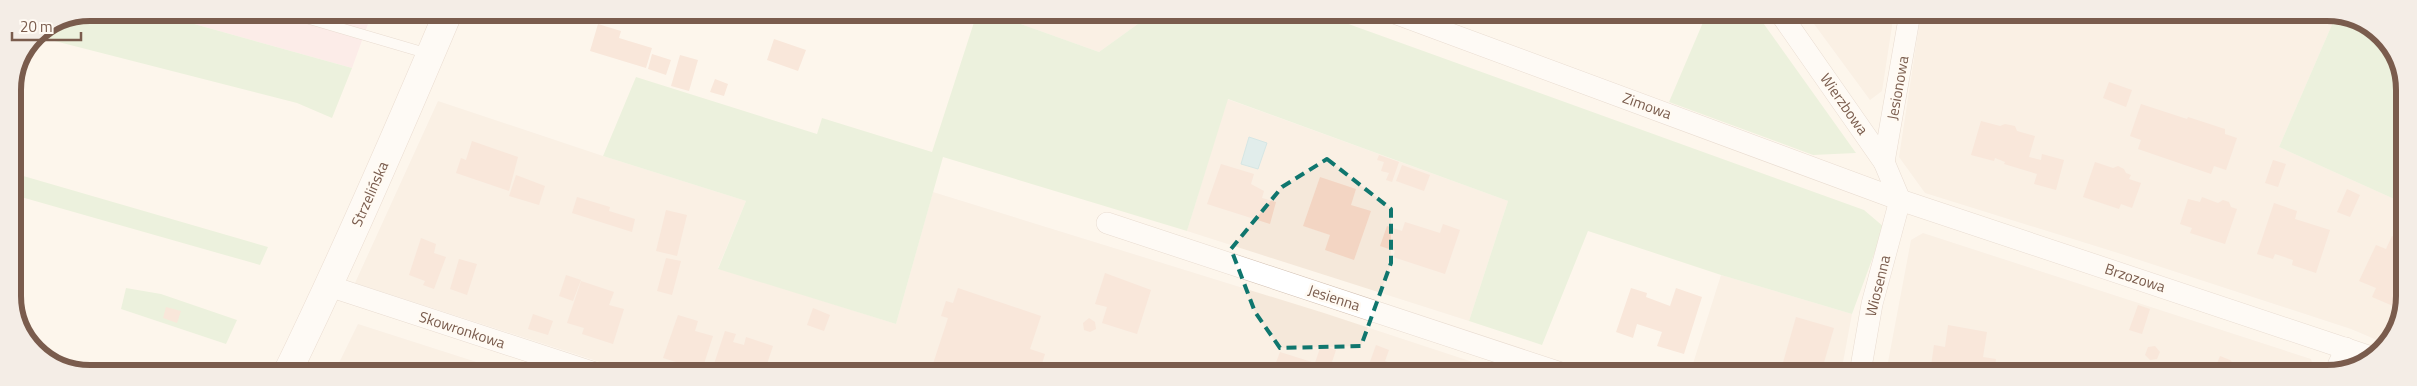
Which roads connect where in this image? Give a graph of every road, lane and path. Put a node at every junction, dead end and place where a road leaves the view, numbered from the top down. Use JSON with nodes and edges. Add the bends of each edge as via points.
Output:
{"nodes":[{"id":1,"x":319,"y":21,"type":"edge"},
{"id":2,"x":444,"y":21,"type":"edge"},
{"id":3,"x":1416,"y":21,"type":"edge"},
{"id":4,"x":1786,"y":21,"type":"edge"},
{"id":5,"x":1909,"y":21,"type":"edge"},
{"id":6,"x":430,"y":54,"type":"junction"},
{"id":7,"x":1884,"y":162,"type":"junction"},
{"id":8,"x":1900,"y":200,"type":"junction"},
{"id":9,"x":1107,"y":223,"type":"dead end"},
{"id":10,"x":329,"y":286,"type":"junction"},
{"id":11,"x":2346,"y":348,"type":"junction"},
{"id":12,"x":2363,"y":354,"type":"edge"},
{"id":13,"x":2339,"y":363,"type":"edge"},
{"id":14,"x":291,"y":365,"type":"edge"},
{"id":15,"x":571,"y":365,"type":"edge"},
{"id":16,"x":1537,"y":365,"type":"edge"},
{"id":17,"x":1861,"y":365,"type":"edge"}],
"edges":[{"from":1,"to":6,"type":"lane"},
{"from":2,"to":6,"type":"main road","name":"Strzelińska"},
{"from":3,"to":8,"type":"street","name":"Zimowa"},
{"from":4,"to":7,"type":"street","name":"Wierzbowa"},
{"from":5,"to":7,"type":"street","name":"Jesionowa"},
{"from":6,"to":10,"type":"main road","name":"Strzelińska"},
{"from":7,"to":8,"type":"street","name":"Wierzbowa"},
{"from":8,"to":11,"type":"street","name":"Brzozowa"},
{"from":8,"to":17,"type":"street","name":"Wiosenna","via":[[1872,304]]},
{"from":9,"to":16,"type":"street","name":"Jesienna"},
{"from":10,"to":14,"type":"main road","name":"Strzelińska"},
{"from":10,"to":15,"type":"street","name":"Skowronkowa"},
{"from":11,"to":12,"type":"street","name":"Brzozowa"},
{"from":11,"to":13,"type":"street"}]}
